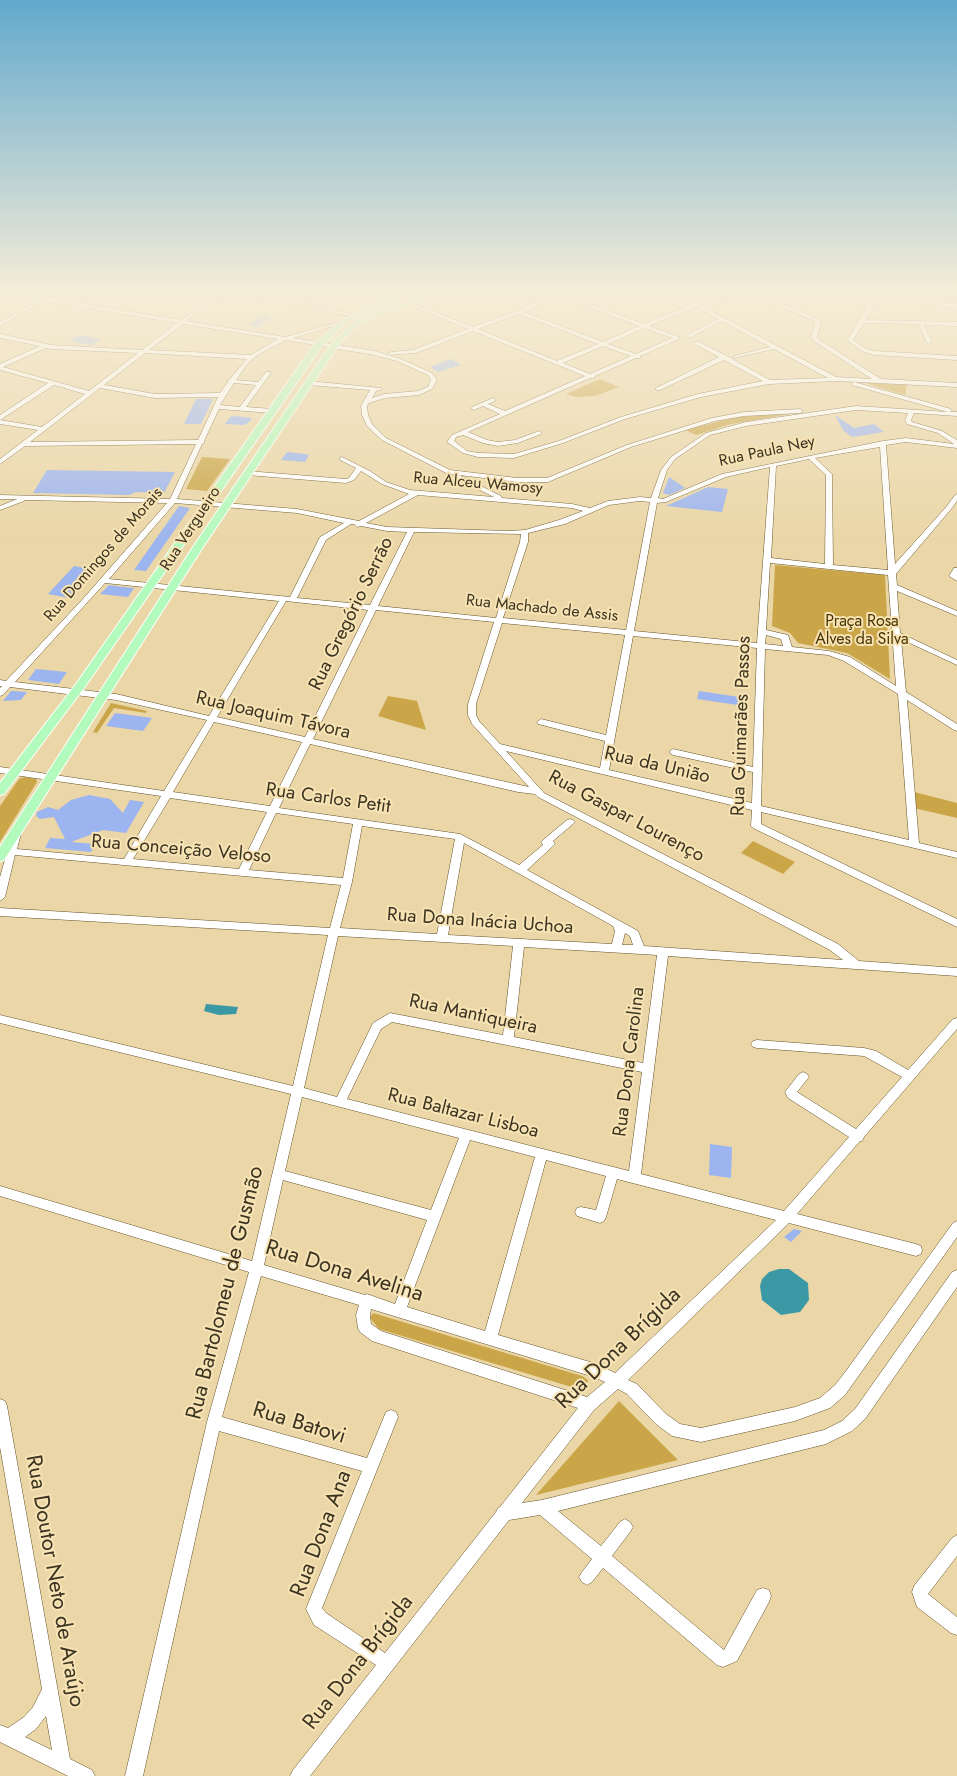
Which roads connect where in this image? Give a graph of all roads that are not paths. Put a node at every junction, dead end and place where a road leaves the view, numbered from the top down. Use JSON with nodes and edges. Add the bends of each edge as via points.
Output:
{"nodes":[{"id":1,"x":36,"y":378,"type":"edge"},
{"id":2,"x":111,"y":378,"type":"edge"},
{"id":3,"x":233,"y":378,"type":"edge"},
{"id":4,"x":264,"y":378,"type":"edge"},
{"id":5,"x":295,"y":378,"type":"edge"},
{"id":6,"x":312,"y":378,"type":"edge"},
{"id":7,"x":433,"y":378,"type":"edge"},
{"id":8,"x":590,"y":378,"type":"edge"},
{"id":9,"x":681,"y":378,"type":"edge"},
{"id":10,"x":762,"y":378,"type":"edge"},
{"id":11,"x":875,"y":378,"type":"edge"},
{"id":12,"x":838,"y":379,"type":"junction"},
{"id":13,"x":878,"y":380,"type":"junction"},
{"id":14,"x":230,"y":381,"type":"junction"},
{"id":15,"x":769,"y":382,"type":"junction"},
{"id":16,"x":53,"y":383,"type":"junction"},
{"id":17,"x":308,"y":383,"type":"junction"},
{"id":18,"x":260,"y":384,"type":"junction"},
{"id":19,"x":846,"y":384,"type":"junction"},
{"id":20,"x":854,"y":384,"type":"junction"},
{"id":21,"x":791,"y":385,"type":"dead end"},
{"id":22,"x":957,"y":385,"type":"edge"},
{"id":23,"x":100,"y":386,"type":"junction"},
{"id":24,"x":374,"y":388,"type":"junction"},
{"id":25,"x":658,"y":389,"type":"dead end"},
{"id":26,"x":90,"y":393,"type":"junction"},
{"id":27,"x":419,"y":393,"type":"junction"},
{"id":28,"x":222,"y":395,"type":"junction"},
{"id":29,"x":493,"y":400,"type":"dead end"},
{"id":30,"x":366,"y":402,"type":"junction"},
{"id":31,"x":483,"y":404,"type":"junction"},
{"id":32,"x":217,"y":407,"type":"junction"},
{"id":33,"x":242,"y":408,"type":"junction"},
{"id":34,"x":474,"y":408,"type":"dead end"},
{"id":35,"x":272,"y":411,"type":"junction"},
{"id":36,"x":944,"y":411,"type":"junction"},
{"id":37,"x":911,"y":412,"type":"junction"},
{"id":38,"x":957,"y":413,"type":"edge"},
{"id":39,"x":506,"y":414,"type":"junction"},
{"id":40,"x":799,"y":414,"type":"junction"},
{"id":41,"x":0,"y":418,"type":"edge"},
{"id":42,"x":0,"y":422,"type":"edge"},
{"id":43,"x":44,"y":429,"type":"junction"},
{"id":44,"x":462,"y":432,"type":"junction"},
{"id":45,"x":539,"y":433,"type":"dead end"},
{"id":46,"x":202,"y":442,"type":"junction"},
{"id":47,"x":883,"y":443,"type":"junction"},
{"id":48,"x":24,"y":444,"type":"junction"},
{"id":49,"x":957,"y":445,"type":"edge"},
{"id":50,"x":810,"y":458,"type":"junction"},
{"id":51,"x":342,"y":459,"type":"dead end"},
{"id":52,"x":0,"y":462,"type":"edge"},
{"id":53,"x":773,"y":465,"type":"junction"},
{"id":54,"x":362,"y":469,"type":"junction"},
{"id":55,"x":448,"y":472,"type":"junction"},
{"id":56,"x":247,"y":473,"type":"junction"},
{"id":57,"x":416,"y":493,"type":"junction"},
{"id":58,"x":0,"y":496,"type":"edge"},
{"id":59,"x":30,"y":497,"type":"junction"},
{"id":60,"x":957,"y":498,"type":"edge"},
{"id":61,"x":506,"y":500,"type":"junction"},
{"id":62,"x":654,"y":500,"type":"junction"},
{"id":63,"x":173,"y":501,"type":"junction"},
{"id":64,"x":206,"y":504,"type":"junction"},
{"id":65,"x":226,"y":505,"type":"junction"},
{"id":66,"x":0,"y":508,"type":"edge"},
{"id":67,"x":590,"y":510,"type":"junction"},
{"id":68,"x":348,"y":523,"type":"junction"},
{"id":69,"x":358,"y":525,"type":"junction"},
{"id":70,"x":411,"y":531,"type":"junction"},
{"id":71,"x":525,"y":532,"type":"junction"},
{"id":72,"x":911,"y":551,"type":"junction"},
{"id":73,"x":892,"y":556,"type":"junction"},
{"id":74,"x":767,"y":560,"type":"junction"},
{"id":75,"x":829,"y":566,"type":"junction"},
{"id":76,"x":957,"y":570,"type":"edge"},
{"id":77,"x":893,"y":572,"type":"junction"},
{"id":78,"x":957,"y":579,"type":"edge"},
{"id":79,"x":104,"y":581,"type":"junction"},
{"id":80,"x":149,"y":586,"type":"junction"},
{"id":81,"x":172,"y":587,"type":"junction"},
{"id":82,"x":894,"y":587,"type":"junction"},
{"id":83,"x":284,"y":598,"type":"junction"},
{"id":84,"x":294,"y":599,"type":"junction"},
{"id":85,"x":373,"y":607,"type":"junction"},
{"id":86,"x":957,"y":614,"type":"edge"},
{"id":87,"x":500,"y":620,"type":"junction"},
{"id":88,"x":763,"y":632,"type":"junction"},
{"id":89,"x":630,"y":633,"type":"junction"},
{"id":90,"x":897,"y":634,"type":"junction"},
{"id":91,"x":761,"y":646,"type":"junction"},
{"id":92,"x":788,"y":648,"type":"junction"},
{"id":93,"x":957,"y":664,"type":"edge"},
{"id":94,"x":4,"y":684,"type":"edge"},
{"id":95,"x":76,"y":692,"type":"junction"},
{"id":96,"x":0,"y":693,"type":"edge"},
{"id":97,"x":902,"y":693,"type":"junction"},
{"id":98,"x":101,"y":696,"type":"junction"},
{"id":99,"x":212,"y":720,"type":"junction"},
{"id":100,"x":542,"y":722,"type":"dead end"},
{"id":101,"x":957,"y":728,"type":"edge"},
{"id":102,"x":610,"y":739,"type":"junction"},
{"id":103,"x":308,"y":741,"type":"junction"},
{"id":104,"x":496,"y":746,"type":"junction"},
{"id":105,"x":673,"y":752,"type":"dead end"},
{"id":106,"x":0,"y":770,"type":"edge"},
{"id":107,"x":756,"y":770,"type":"junction"},
{"id":108,"x":13,"y":772,"type":"junction"},
{"id":109,"x":604,"y":772,"type":"junction"},
{"id":110,"x":50,"y":777,"type":"junction"},
{"id":111,"x":0,"y":791,"type":"edge"},
{"id":112,"x":536,"y":791,"type":"junction"},
{"id":113,"x":168,"y":793,"type":"junction"},
{"id":114,"x":756,"y":807,"type":"junction"},
{"id":115,"x":274,"y":809,"type":"junction"},
{"id":116,"x":358,"y":821,"type":"junction"},
{"id":117,"x":570,"y":822,"type":"dead end"},
{"id":118,"x":18,"y":830,"type":"junction"},
{"id":119,"x":460,"y":837,"type":"junction"},
{"id":120,"x":914,"y":845,"type":"junction"},
{"id":121,"x":13,"y":852,"type":"junction"},
{"id":122,"x":957,"y":855,"type":"edge"},
{"id":123,"x":0,"y":857,"type":"edge"},
{"id":124,"x":126,"y":863,"type":"junction"},
{"id":125,"x":520,"y":870,"type":"junction"},
{"id":126,"x":242,"y":873,"type":"junction"},
{"id":127,"x":347,"y":882,"type":"junction"},
{"id":128,"x":0,"y":897,"type":"edge"},
{"id":129,"x":0,"y":912,"type":"edge"},
{"id":130,"x":957,"y":923,"type":"edge"},
{"id":131,"x":617,"y":924,"type":"junction"},
{"id":132,"x":334,"y":931,"type":"junction"},
{"id":133,"x":442,"y":937,"type":"junction"},
{"id":134,"x":519,"y":942,"type":"junction"},
{"id":135,"x":824,"y":942,"type":"junction"},
{"id":136,"x":616,"y":948,"type":"junction"},
{"id":137,"x":640,"y":949,"type":"junction"},
{"id":138,"x":663,"y":952,"type":"junction"},
{"id":139,"x":829,"y":962,"type":"junction"},
{"id":140,"x":855,"y":964,"type":"junction"},
{"id":141,"x":957,"y":972,"type":"edge"},
{"id":142,"x":0,"y":1020,"type":"edge"},
{"id":143,"x":957,"y":1022,"type":"edge"},
{"id":144,"x":508,"y":1041,"type":"junction"},
{"id":145,"x":757,"y":1044,"type":"dead end"},
{"id":146,"x":647,"y":1068,"type":"junction"},
{"id":147,"x":910,"y":1076,"type":"junction"},
{"id":148,"x":803,"y":1077,"type":"dead end"},
{"id":149,"x":297,"y":1091,"type":"junction"},
{"id":150,"x":340,"y":1102,"type":"junction"},
{"id":151,"x":466,"y":1134,"type":"junction"},
{"id":152,"x":858,"y":1137,"type":"junction"},
{"id":153,"x":542,"y":1154,"type":"junction"},
{"id":154,"x":613,"y":1172,"type":"junction"},
{"id":155,"x":279,"y":1174,"type":"junction"},
{"id":156,"x":634,"y":1178,"type":"junction"},
{"id":157,"x":0,"y":1191,"type":"edge"},
{"id":158,"x":581,"y":1212,"type":"dead end"},
{"id":159,"x":435,"y":1217,"type":"junction"},
{"id":160,"x":787,"y":1217,"type":"junction"},
{"id":161,"x":957,"y":1227,"type":"edge"},
{"id":162,"x":916,"y":1250,"type":"dead end"},
{"id":163,"x":257,"y":1268,"type":"junction"},
{"id":164,"x":957,"y":1276,"type":"edge"},
{"id":165,"x":367,"y":1300,"type":"junction"},
{"id":166,"x":400,"y":1310,"type":"junction"},
{"id":167,"x":490,"y":1338,"type":"junction"},
{"id":168,"x":618,"y":1380,"type":"junction"},
{"id":169,"x":589,"y":1405,"type":"junction"},
{"id":170,"x":0,"y":1406,"type":"edge"},
{"id":171,"x":391,"y":1417,"type":"dead end"},
{"id":172,"x":214,"y":1422,"type":"junction"},
{"id":173,"x":372,"y":1467,"type":"junction"},
{"id":174,"x":542,"y":1507,"type":"junction"},
{"id":175,"x":504,"y":1513,"type":"junction"},
{"id":176,"x":625,"y":1527,"type":"dead end"},
{"id":177,"x":957,"y":1544,"type":"edge"},
{"id":178,"x":602,"y":1557,"type":"junction"},
{"id":179,"x":587,"y":1577,"type":"dead end"},
{"id":180,"x":763,"y":1596,"type":"dead end"},
{"id":181,"x":957,"y":1627,"type":"edge"},
{"id":182,"x":388,"y":1662,"type":"junction"},
{"id":183,"x":50,"y":1688,"type":"junction"},
{"id":184,"x":5,"y":1735,"type":"edge"},
{"id":185,"x":63,"y":1765,"type":"junction"},
{"id":186,"x":86,"y":1776,"type":"edge"},
{"id":187,"x":134,"y":1776,"type":"edge"},
{"id":188,"x":299,"y":1776,"type":"edge"}],
"edges":[{"from":1,"to":16,"type":"street"},
{"from":2,"to":23,"type":"street"},
{"from":3,"to":14,"type":"street","name":"Rua Domingos de Morais"},
{"from":4,"to":18,"type":"street"},
{"from":5,"to":35,"type":"main road","name":"Rua Vergueiro"},
{"from":6,"to":17,"type":"main road","name":"Rua Vergueiro"},
{"from":7,"to":27,"type":"street","via":[[430,388]]},
{"from":8,"to":39,"type":"street"},
{"from":9,"to":25,"type":"street"},
{"from":10,"to":15,"type":"street"},
{"from":11,"to":13,"type":"street"},
{"from":12,"to":13,"type":"street"},
{"from":12,"to":15,"type":"street"},
{"from":12,"to":19,"type":"street"},
{"from":12,"to":20,"type":"street"},
{"from":13,"to":22,"type":"street"},
{"from":14,"to":18,"type":"street"},
{"from":14,"to":28,"type":"street","name":"Rua Domingos de Morais"},
{"from":15,"to":44,"type":"street","via":[[700,395],[514,456],[465,452],[450,442]]},
{"from":16,"to":26,"type":"street"},
{"from":16,"to":41,"type":"street"},
{"from":17,"to":24,"type":"street"},
{"from":17,"to":56,"type":"main road","name":"Rua Vergueiro"},
{"from":18,"to":33,"type":"street"},
{"from":19,"to":20,"type":"street"},
{"from":19,"to":21,"type":"street"},
{"from":20,"to":36,"type":"street"},
{"from":23,"to":26,"type":"street"},
{"from":23,"to":28,"type":"street","via":[[155,396]]},
{"from":24,"to":27,"type":"street"},
{"from":24,"to":30,"type":"street"},
{"from":26,"to":43,"type":"street"},
{"from":27,"to":30,"type":"street","via":[[384,396]]},
{"from":28,"to":32,"type":"street","name":"Rua Domingos de Morais"},
{"from":29,"to":31,"type":"street"},
{"from":30,"to":55,"type":"street","via":[[365,416],[376,433]]},
{"from":31,"to":34,"type":"street"},
{"from":31,"to":39,"type":"street"},
{"from":32,"to":33,"type":"street"},
{"from":32,"to":46,"type":"street","name":"Rua Domingos de Morais"},
{"from":33,"to":35,"type":"street"},
{"from":35,"to":64,"type":"main road","name":"Rua Vergueiro"},
{"from":36,"to":37,"type":"street"},
{"from":36,"to":38,"type":"street"},
{"from":37,"to":40,"type":"street","via":[[865,408]]},
{"from":37,"to":49,"type":"street","via":[[909,423],[940,432]]},
{"from":39,"to":44,"type":"street"},
{"from":40,"to":55,"type":"street","via":[[744,414],[705,422],[629,446],[548,480]]},
{"from":40,"to":62,"type":"street","via":[[728,428],[702,438],[680,452],[665,468]]},
{"from":42,"to":43,"type":"street"},
{"from":43,"to":48,"type":"street"},
{"from":44,"to":45,"type":"street","via":[[498,444],[516,442]]},
{"from":46,"to":48,"type":"street"},
{"from":46,"to":63,"type":"street","name":"Rua Domingos de Morais"},
{"from":47,"to":49,"type":"street","name":"Rua Paula Ney","via":[[923,441]]},
{"from":47,"to":50,"type":"street","name":"Rua Paula Ney"},
{"from":47,"to":73,"type":"street"},
{"from":48,"to":52,"type":"street"},
{"from":50,"to":53,"type":"street","name":"Rua Paula Ney"},
{"from":50,"to":75,"type":"street","via":[[829,474]]},
{"from":51,"to":54,"type":"street","name":"Rua Alceu Wamosy"},
{"from":53,"to":62,"type":"street","name":"Rua Paula Ney","via":[[724,475],[664,501]]},
{"from":53,"to":74,"type":"street","name":"Rua Guimarães Passos"},
{"from":54,"to":56,"type":"street","via":[[346,481]]},
{"from":54,"to":57,"type":"street","name":"Rua Alceu Wamosy","via":[[384,483]]},
{"from":55,"to":61,"type":"street"},
{"from":56,"to":65,"type":"main road","name":"Rua Vergueiro"},
{"from":57,"to":61,"type":"street","name":"Rua Alceu Wamosy"},
{"from":57,"to":69,"type":"street"},
{"from":58,"to":59,"type":"street","name":"Rua Paula Ney"},
{"from":59,"to":63,"type":"street","name":"Rua Paula Ney"},
{"from":59,"to":66,"type":"street"},
{"from":60,"to":72,"type":"street"},
{"from":61,"to":67,"type":"street","name":"Rua Alceu Wamosy"},
{"from":62,"to":67,"type":"street","name":"Rua Paula Ney","via":[[622,500]]},
{"from":62,"to":89,"type":"street"},
{"from":63,"to":64,"type":"street","name":"Rua Paula Ney"},
{"from":63,"to":79,"type":"street","name":"Rua Domingos de Morais"},
{"from":64,"to":65,"type":"street","name":"Rua Paula Ney"},
{"from":64,"to":80,"type":"main road","name":"Rua Vergueiro"},
{"from":65,"to":68,"type":"street","name":"Rua Paula Ney","via":[[296,511]]},
{"from":65,"to":81,"type":"main road","name":"Rua Vergueiro"},
{"from":67,"to":71,"type":"street","name":"Rua Paula Ney","via":[[570,520]]},
{"from":68,"to":69,"type":"street","name":"Rua Paula Ney"},
{"from":68,"to":84,"type":"street","via":[[323,539]]},
{"from":69,"to":70,"type":"street","name":"Rua Paula Ney"},
{"from":70,"to":71,"type":"street","name":"Rua Paula Ney"},
{"from":70,"to":85,"type":"street","name":"Rua Gregório Serrão"},
{"from":71,"to":87,"type":"street","name":"Rua Gaspar Lourenço"},
{"from":72,"to":73,"type":"street"},
{"from":72,"to":77,"type":"street"},
{"from":73,"to":77,"type":"street"},
{"from":74,"to":75,"type":"street"},
{"from":74,"to":88,"type":"street","name":"Rua Guimarães Passos"},
{"from":75,"to":77,"type":"street"},
{"from":76,"to":78,"type":"street","via":[[953,576]]},
{"from":77,"to":82,"type":"street"},
{"from":79,"to":80,"type":"street","name":"Rua Machado de Assis"},
{"from":79,"to":94,"type":"street","name":"Rua Domingos de Morais"},
{"from":80,"to":81,"type":"street","name":"Rua Machado de Assis"},
{"from":80,"to":95,"type":"main road","name":"Rua Vergueiro"},
{"from":81,"to":83,"type":"street","name":"Rua Machado de Assis"},
{"from":81,"to":98,"type":"main road","name":"Rua Vergueiro"},
{"from":82,"to":86,"type":"street"},
{"from":82,"to":90,"type":"street"},
{"from":83,"to":84,"type":"street","name":"Rua Machado de Assis"},
{"from":83,"to":99,"type":"street"},
{"from":84,"to":85,"type":"street","name":"Rua Machado de Assis"},
{"from":85,"to":87,"type":"street","name":"Rua Machado de Assis"},
{"from":85,"to":103,"type":"street","name":"Rua Gregório Serrão"},
{"from":87,"to":89,"type":"street","name":"Rua Machado de Assis"},
{"from":87,"to":104,"type":"street","name":"Rua Gaspar Lourenço","via":[[471,710],[475,722]]},
{"from":88,"to":91,"type":"street","name":"Rua Guimarães Passos"},
{"from":88,"to":92,"type":"street","via":[[785,637]]},
{"from":89,"to":91,"type":"street","name":"Rua Machado de Assis"},
{"from":89,"to":102,"type":"street"},
{"from":90,"to":93,"type":"street"},
{"from":90,"to":97,"type":"street"},
{"from":91,"to":92,"type":"street","name":"Rua Machado de Assis"},
{"from":91,"to":107,"type":"street","name":"Rua Guimarães Passos"},
{"from":92,"to":97,"type":"street","name":"Rua Machado de Assis","via":[[839,655]]},
{"from":94,"to":95,"type":"street","name":"Rua Joaquim Távora"},
{"from":94,"to":96,"type":"street","name":"Rua Domingos de Morais"},
{"from":95,"to":98,"type":"street","name":"Rua Joaquim Távora"},
{"from":95,"to":108,"type":"main road","name":"Rua Vergueiro"},
{"from":97,"to":101,"type":"street","name":"Rua Machado de Assis"},
{"from":97,"to":120,"type":"street"},
{"from":98,"to":99,"type":"street","name":"Rua Joaquim Távora"},
{"from":98,"to":110,"type":"main road","name":"Rua Vergueiro"},
{"from":99,"to":103,"type":"street","name":"Rua Joaquim Távora"},
{"from":99,"to":113,"type":"street"},
{"from":100,"to":102,"type":"street"},
{"from":102,"to":109,"type":"street"},
{"from":103,"to":112,"type":"street","name":"Rua Joaquim Távora"},
{"from":103,"to":115,"type":"street","name":"Rua Gregório Serrão"},
{"from":104,"to":109,"type":"street","name":"Rua da União"},
{"from":104,"to":112,"type":"street","name":"Rua Gaspar Lourenço"},
{"from":105,"to":107,"type":"street"},
{"from":106,"to":108,"type":"street","name":"Rua Carlos Petit"},
{"from":107,"to":114,"type":"street","name":"Rua Guimarães Passos"},
{"from":108,"to":110,"type":"street","name":"Rua Carlos Petit"},
{"from":108,"to":111,"type":"main road","name":"Rua Vergueiro"},
{"from":109,"to":114,"type":"street","name":"Rua da União"},
{"from":110,"to":113,"type":"street","name":"Rua Carlos Petit"},
{"from":110,"to":118,"type":"main road","name":"Rua Vergueiro"},
{"from":112,"to":135,"type":"street","name":"Rua Gaspar Lourenço"},
{"from":113,"to":115,"type":"street","name":"Rua Carlos Petit"},
{"from":113,"to":124,"type":"street"},
{"from":114,"to":120,"type":"street","name":"Rua da União"},
{"from":114,"to":130,"type":"street","name":"Rua Guimarães Passos","via":[[756,826]]},
{"from":115,"to":116,"type":"street","name":"Rua Carlos Petit"},
{"from":115,"to":126,"type":"street","name":"Rua Gregório Serrão"},
{"from":116,"to":119,"type":"street","name":"Rua Carlos Petit"},
{"from":116,"to":127,"type":"street","name":"Rua Bartolomeu de Gusmão"},
{"from":117,"to":125,"type":"street"},
{"from":118,"to":121,"type":"street","name":"Rua Vergueiro"},
{"from":118,"to":123,"type":"main road","name":"Rua Vergueiro"},
{"from":119,"to":125,"type":"street","name":"Rua Carlos Petit"},
{"from":119,"to":133,"type":"street"},
{"from":120,"to":122,"type":"street","name":"Rua da União"},
{"from":121,"to":124,"type":"street","name":"Rua Conceição Veloso"},
{"from":121,"to":128,"type":"street","name":"Rua Vergueiro"},
{"from":124,"to":126,"type":"street","name":"Rua Conceição Veloso"},
{"from":125,"to":131,"type":"street","name":"Rua Carlos Petit"},
{"from":126,"to":127,"type":"street","name":"Rua Conceição Veloso"},
{"from":127,"to":132,"type":"street","name":"Rua Bartolomeu de Gusmão"},
{"from":129,"to":132,"type":"street","name":"Rua Dona Inácia Uchoa"},
{"from":131,"to":136,"type":"street","via":[[620,931]]},
{"from":131,"to":137,"type":"street","name":"Rua Carlos Petit","via":[[634,934]]},
{"from":132,"to":133,"type":"street","name":"Rua Dona Inácia Uchoa"},
{"from":132,"to":149,"type":"street","name":"Rua Bartolomeu de Gusmão"},
{"from":133,"to":134,"type":"street","name":"Rua Dona Inácia Uchoa"},
{"from":134,"to":136,"type":"street","name":"Rua Dona Inácia Uchoa"},
{"from":134,"to":144,"type":"street"},
{"from":135,"to":139,"type":"street"},
{"from":135,"to":140,"type":"street","name":"Rua Gaspar Lourenço"},
{"from":136,"to":137,"type":"street","name":"Rua Dona Inácia Uchoa"},
{"from":137,"to":138,"type":"street","name":"Rua Dona Inácia Uchoa"},
{"from":138,"to":139,"type":"street","name":"Rua Dona Inácia Uchoa"},
{"from":138,"to":146,"type":"street","name":"Rua Dona Carolina"},
{"from":139,"to":140,"type":"street","name":"Rua Dona Inácia Uchoa"},
{"from":140,"to":141,"type":"street","name":"Rua Dona Inácia Uchoa"},
{"from":142,"to":149,"type":"street","name":"Rua Baltazar Lisboa"},
{"from":143,"to":147,"type":"street","name":"Rua Dona Brígida"},
{"from":144,"to":146,"type":"street","name":"Rua Mantiqueira"},
{"from":144,"to":150,"type":"street","name":"Rua Mantiqueira","via":[[390,1017],[377,1026]]},
{"from":145,"to":147,"type":"street","via":[[864,1052]]},
{"from":146,"to":156,"type":"street","name":"Rua Dona Carolina"},
{"from":147,"to":152,"type":"street","name":"Rua Dona Brígida"},
{"from":148,"to":152,"type":"street","via":[[790,1092],[792,1095]]},
{"from":149,"to":150,"type":"street","name":"Rua Baltazar Lisboa"},
{"from":149,"to":155,"type":"street","name":"Rua Bartolomeu de Gusmão"},
{"from":150,"to":151,"type":"street","name":"Rua Baltazar Lisboa"},
{"from":151,"to":153,"type":"street","name":"Rua Baltazar Lisboa"},
{"from":151,"to":159,"type":"street"},
{"from":152,"to":160,"type":"street","name":"Rua Dona Brígida"},
{"from":153,"to":154,"type":"street","name":"Rua Baltazar Lisboa"},
{"from":153,"to":167,"type":"street"},
{"from":154,"to":156,"type":"street","name":"Rua Baltazar Lisboa"},
{"from":154,"to":158,"type":"street","via":[[600,1217]]},
{"from":155,"to":159,"type":"street"},
{"from":155,"to":163,"type":"street","name":"Rua Bartolomeu de Gusmão"},
{"from":156,"to":160,"type":"street","name":"Rua Baltazar Lisboa"},
{"from":157,"to":163,"type":"street","name":"Rua Dona Avelina"},
{"from":159,"to":166,"type":"street"},
{"from":160,"to":162,"type":"street","name":"Rua Baltazar Lisboa"},
{"from":160,"to":168,"type":"street","name":"Rua Dona Brígida"},
{"from":161,"to":168,"type":"street","name":"Rua Dona Avelina","via":[[851,1376],[825,1403],[795,1414],[689,1434],[677,1431],[661,1419],[632,1389]]},
{"from":163,"to":165,"type":"street","name":"Rua Dona Avelina"},
{"from":163,"to":172,"type":"street","name":"Rua Bartolomeu de Gusmão"},
{"from":164,"to":174,"type":"street","via":[[860,1414],[847,1426],[826,1437]]},
{"from":165,"to":166,"type":"street","name":"Rua Dona Avelina"},
{"from":165,"to":169,"type":"street","via":[[364,1328],[377,1336]]},
{"from":166,"to":167,"type":"street","name":"Rua Dona Avelina"},
{"from":167,"to":168,"type":"street","name":"Rua Dona Avelina"},
{"from":168,"to":169,"type":"street","name":"Rua Dona Brígida"},
{"from":169,"to":175,"type":"street","name":"Rua Dona Brígida"},
{"from":170,"to":183,"type":"street","name":"Rua Doutor Neto de Araújo"},
{"from":171,"to":173,"type":"street","name":"Rua Dona Ana"},
{"from":172,"to":173,"type":"street","name":"Rua Batovi"},
{"from":172,"to":187,"type":"street","name":"Rua Bartolomeu de Gusmão"},
{"from":173,"to":182,"type":"street","name":"Rua Dona Ana","via":[[314,1609],[320,1619]]},
{"from":174,"to":175,"type":"street"},
{"from":174,"to":178,"type":"street"},
{"from":175,"to":182,"type":"street","name":"Rua Dona Brígida"},
{"from":176,"to":178,"type":"street"},
{"from":177,"to":181,"type":"street","via":[[920,1592],[923,1601]]},
{"from":178,"to":179,"type":"street"},
{"from":178,"to":180,"type":"street","via":[[723,1659],[731,1655]]},
{"from":182,"to":188,"type":"street","name":"Rua Dona Brígida"},
{"from":183,"to":184,"type":"street","via":[[39,1713],[30,1723]]},
{"from":183,"to":185,"type":"street","name":"Rua Doutor Neto de Araújo"},
{"from":184,"to":185,"type":"street"},
{"from":185,"to":186,"type":"street"}]}
